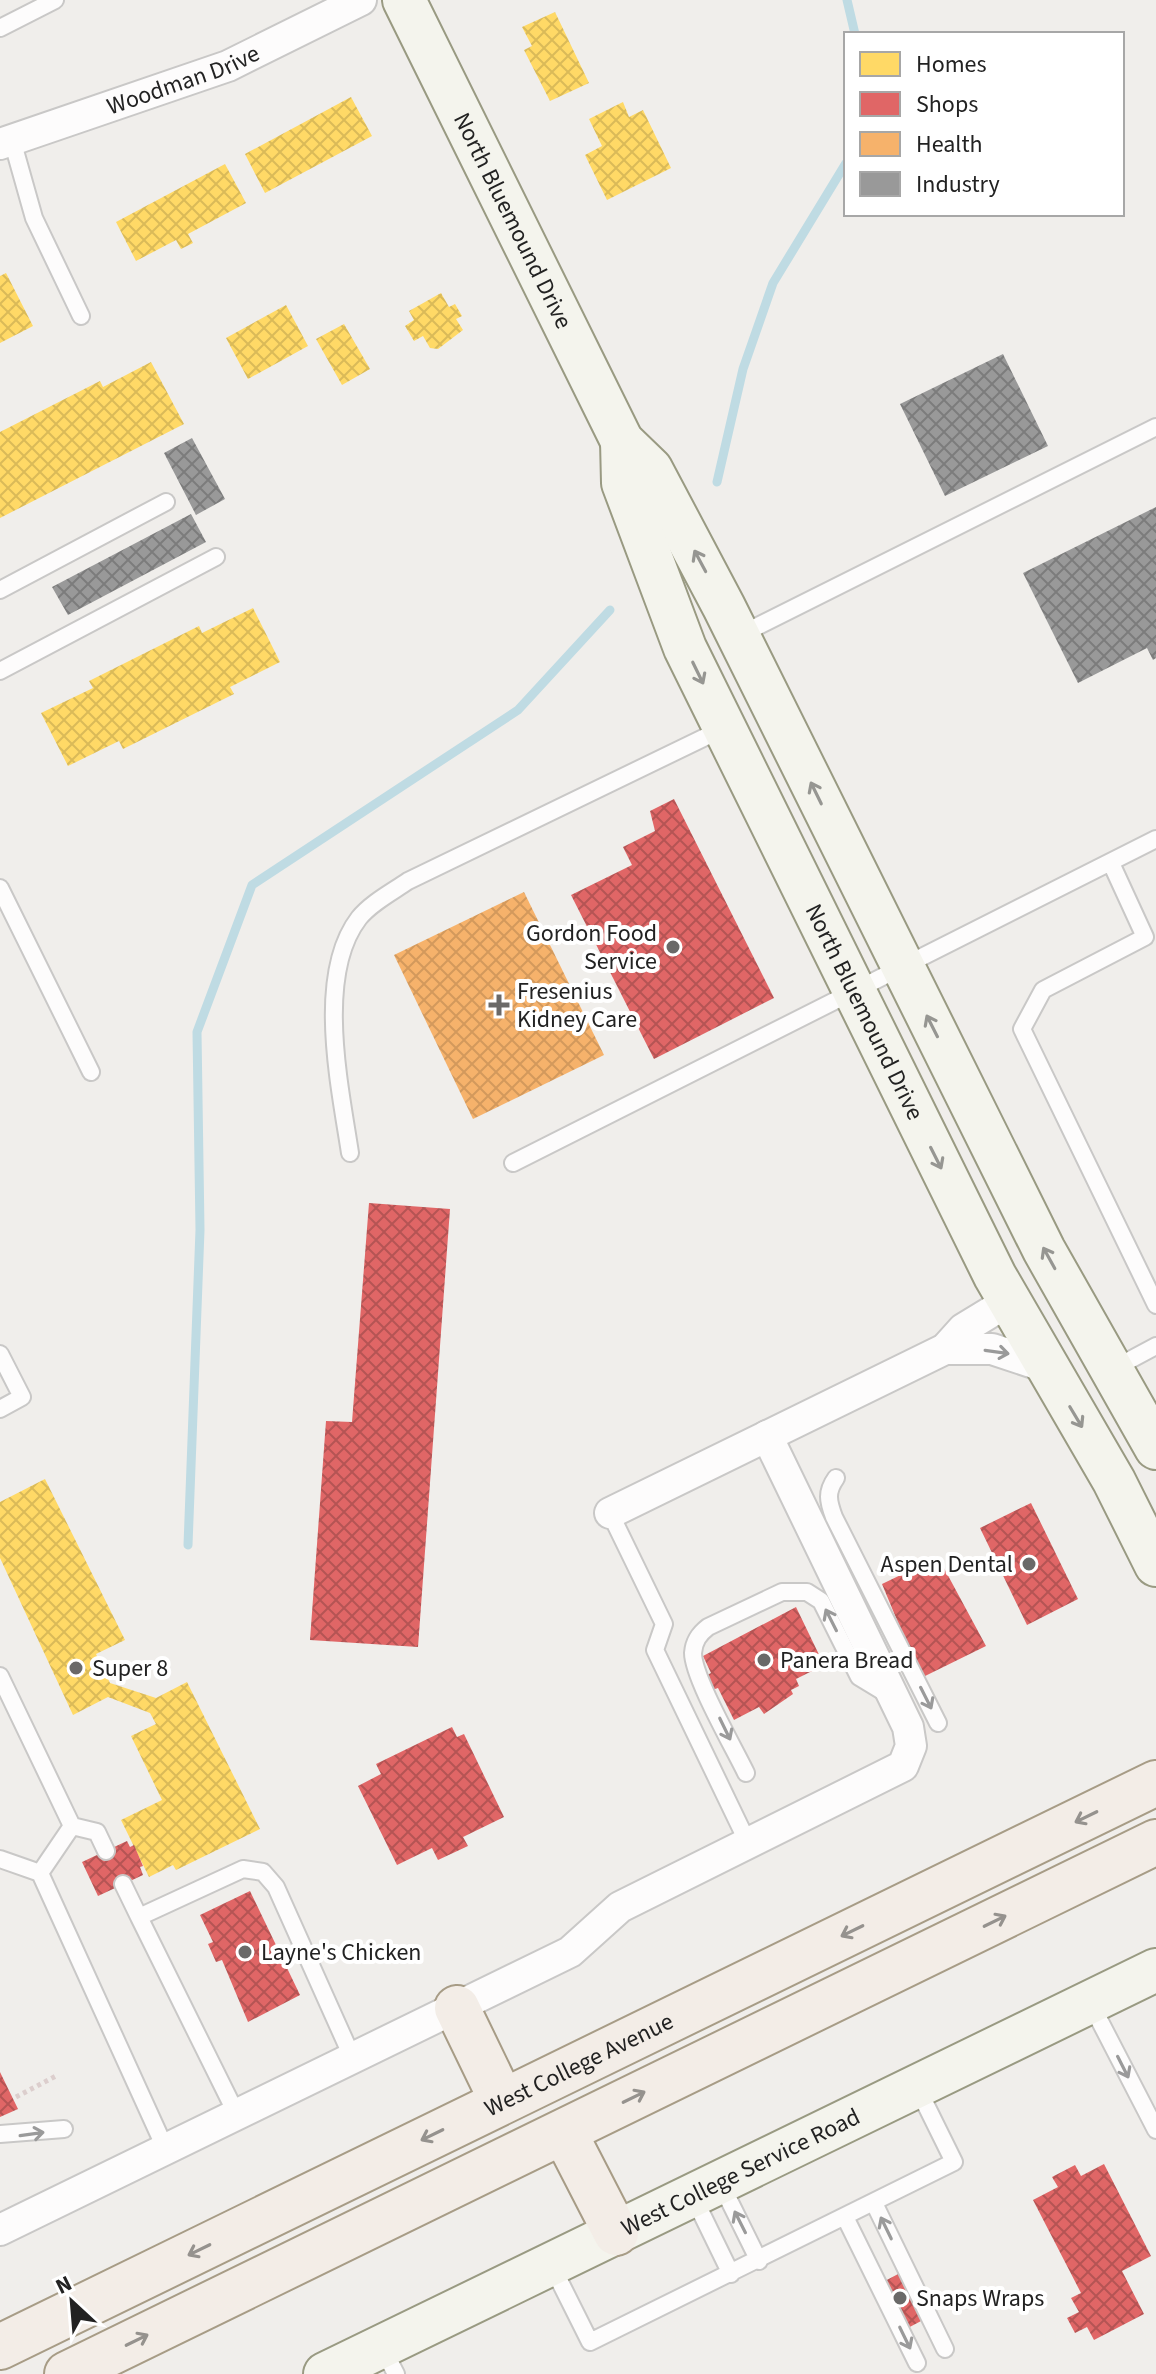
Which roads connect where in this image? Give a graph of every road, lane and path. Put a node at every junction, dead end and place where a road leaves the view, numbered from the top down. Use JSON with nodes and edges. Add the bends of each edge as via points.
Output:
{"nodes":[{"id":1,"x":55,"y":0,"type":"edge"},
{"id":2,"x":361,"y":0,"type":"edge"},
{"id":3,"x":404,"y":0,"type":"edge"},
{"id":4,"x":0,"y":28,"type":"edge"},
{"id":5,"x":6,"y":142,"type":"edge"},
{"id":6,"x":81,"y":316,"type":"dead end"},
{"id":7,"x":1156,"y":427,"type":"edge"},
{"id":8,"x":622,"y":441,"type":"junction"},
{"id":9,"x":166,"y":502,"type":"dead end"},
{"id":10,"x":216,"y":557,"type":"dead end"},
{"id":11,"x":0,"y":590,"type":"edge"},
{"id":12,"x":739,"y":636,"type":"junction"},
{"id":13,"x":0,"y":671,"type":"edge"},
{"id":14,"x":724,"y":728,"type":"junction"},
{"id":15,"x":1156,"y":839,"type":"edge"},
{"id":16,"x":1111,"y":863,"type":"junction"},
{"id":17,"x":0,"y":888,"type":"edge"},
{"id":18,"x":901,"y":965,"type":"junction"},
{"id":19,"x":853,"y":993,"type":"junction"},
{"id":20,"x":91,"y":1072,"type":"dead end"},
{"id":21,"x":350,"y":1153,"type":"dead end"},
{"id":22,"x":513,"y":1163,"type":"dead end"},
{"id":23,"x":1009,"y":1301,"type":"junction"},
{"id":24,"x":1156,"y":1305,"type":"edge"},
{"id":25,"x":1156,"y":1346,"type":"edge"},
{"id":26,"x":945,"y":1349,"type":"junction"},
{"id":27,"x":0,"y":1354,"type":"edge"},
{"id":28,"x":1046,"y":1367,"type":"junction"},
{"id":29,"x":1111,"y":1370,"type":"junction"},
{"id":30,"x":0,"y":1409,"type":"edge"},
{"id":31,"x":767,"y":1436,"type":"junction"},
{"id":32,"x":1150,"y":1438,"type":"edge"},
{"id":33,"x":836,"y":1478,"type":"dead end"},
{"id":34,"x":610,"y":1513,"type":"joint"},
{"id":35,"x":1156,"y":1565,"type":"edge"},
{"id":36,"x":0,"y":1676,"type":"edge"},
{"id":37,"x":895,"y":1699,"type":"junction"},
{"id":38,"x":938,"y":1723,"type":"dead end"},
{"id":39,"x":746,"y":1773,"type":"dead end"},
{"id":40,"x":1156,"y":1783,"type":"edge"},
{"id":41,"x":72,"y":1826,"type":"junction"},
{"id":42,"x":1156,"y":1842,"type":"edge"},
{"id":43,"x":748,"y":1843,"type":"junction"},
{"id":44,"x":106,"y":1851,"type":"dead end"},
{"id":45,"x":0,"y":1859,"type":"edge"},
{"id":46,"x":40,"y":1873,"type":"junction"},
{"id":47,"x":123,"y":1884,"type":"dead end"},
{"id":48,"x":139,"y":1917,"type":"junction"},
{"id":49,"x":1156,"y":1970,"type":"edge"},
{"id":50,"x":1091,"y":2003,"type":"junction"},
{"id":51,"x":457,"y":2008,"type":"junction"},
{"id":52,"x":353,"y":2059,"type":"junction"},
{"id":53,"x":56,"y":2076,"type":"dead end"},
{"id":54,"x":917,"y":2087,"type":"junction"},
{"id":55,"x":16,"y":2097,"type":"dead end"},
{"id":56,"x":502,"y":2101,"type":"junction"},
{"id":57,"x":237,"y":2115,"type":"junction"},
{"id":58,"x":64,"y":2129,"type":"dead end"},
{"id":59,"x":1156,"y":2130,"type":"edge"},
{"id":60,"x":564,"y":2132,"type":"junction"},
{"id":61,"x":0,"y":2134,"type":"edge"},
{"id":62,"x":166,"y":2150,"type":"junction"},
{"id":63,"x":706,"y":2190,"type":"junction"},
{"id":64,"x":874,"y":2203,"type":"junction"},
{"id":65,"x":845,"y":2217,"type":"junction"},
{"id":66,"x":0,"y":2230,"type":"edge"},
{"id":67,"x":616,"y":2233,"type":"junction"},
{"id":68,"x":759,"y":2261,"type":"junction"},
{"id":69,"x":551,"y":2265,"type":"junction"},
{"id":70,"x":731,"y":2274,"type":"junction"},
{"id":71,"x":0,"y":2347,"type":"edge"},
{"id":72,"x":945,"y":2349,"type":"dead end"},
{"id":73,"x":389,"y":2360,"type":"edge"},
{"id":74,"x":917,"y":2363,"type":"dead end"},
{"id":75,"x":67,"y":2374,"type":"edge"},
{"id":76,"x":325,"y":2374,"type":"edge"}],
"edges":[{"from":1,"to":4,"type":"lane"},
{"from":2,"to":5,"type":"street","name":"Woodman Drive","via":[[228,66]]},
{"from":3,"to":8,"type":"main road","name":"North Bluemound Drive"},
{"from":5,"to":6,"type":"lane","via":[[34,218]]},
{"from":7,"to":12,"type":"lane"},
{"from":12,"to":8,"type":"main road","name":"North Bluemound Drive","one_way":true,"via":[[651,469]]},
{"from":8,"to":14,"type":"main road","name":"North Bluemound Drive","one_way":true,"via":[[623,483],[685,648]]},
{"from":9,"to":11,"type":"lane"},
{"from":10,"to":13,"type":"lane"},
{"from":18,"to":12,"type":"main road","name":"North Bluemound Drive","one_way":true},
{"from":14,"to":19,"type":"main road","name":"North Bluemound Drive"},
{"from":14,"to":21,"type":"lane","via":[[408,881],[361,915],[337,969],[336,1058]]},
{"from":15,"to":16,"type":"lane"},
{"from":16,"to":18,"type":"lane"},
{"from":16,"to":24,"type":"lane","via":[[1145,937],[1043,990],[1022,1029]]},
{"from":17,"to":20,"type":"lane"},
{"from":18,"to":19,"type":"lane"},
{"from":29,"to":18,"type":"main road","name":"North Bluemound Drive","one_way":true,"via":[[1044,1250]]},
{"from":19,"to":22,"type":"lane"},
{"from":19,"to":23,"type":"main road","name":"North Bluemound Drive","one_way":true},
{"from":23,"to":26,"type":"street","via":[[963,1329]]},
{"from":23,"to":28,"type":"main road","name":"North Bluemound Drive"},
{"from":23,"to":32,"type":"main road","via":[[1029,1299],[1048,1305],[1102,1399]]},
{"from":25,"to":29,"type":"lane"},
{"from":26,"to":28,"type":"street","one_way":true,"via":[[992,1349]]},
{"from":26,"to":31,"type":"street"},
{"from":27,"to":30,"type":"lane","via":[[22,1397]]},
{"from":28,"to":35,"type":"main road","name":"North Bluemound Drive","one_way":true,"via":[[1114,1481]]},
{"from":29,"to":32,"type":"main road","name":"North Bluemound Drive"},
{"from":31,"to":34,"type":"street"},
{"from":31,"to":37,"type":"street"},
{"from":33,"to":38,"type":"lane","one_way":true,"via":[[828,1502],[834,1517]]},
{"from":34,"to":43,"type":"lane","via":[[664,1624],[655,1650]]},
{"from":36,"to":41,"type":"lane"},
{"from":37,"to":39,"type":"lane","one_way":true,"via":[[859,1677],[821,1601],[807,1592],[782,1592],[708,1627],[695,1644],[696,1669]]},
{"from":37,"to":43,"type":"street","via":[[911,1736],[903,1766]]},
{"from":40,"to":56,"type":"main road","name":"West College Avenue","one_way":true},
{"from":41,"to":44,"type":"lane","via":[[97,1832]]},
{"from":41,"to":46,"type":"lane"},
{"from":60,"to":42,"type":"main road","one_way":true},
{"from":43,"to":51,"type":"street","via":[[620,1907],[570,1952]]},
{"from":45,"to":46,"type":"lane"},
{"from":46,"to":62,"type":"lane"},
{"from":47,"to":48,"type":"lane"},
{"from":48,"to":52,"type":"lane","via":[[243,1869],[263,1872],[276,1887]]},
{"from":48,"to":57,"type":"lane"},
{"from":49,"to":50,"type":"main road","name":"West College Service Road"},
{"from":50,"to":54,"type":"main road","name":"West College Service Road"},
{"from":50,"to":59,"type":"lane","one_way":true},
{"from":51,"to":52,"type":"street"},
{"from":51,"to":56,"type":"main road"},
{"from":52,"to":57,"type":"street"},
{"from":53,"to":55,"type":"path"},
{"from":54,"to":63,"type":"main road","name":"West College Service Road"},
{"from":54,"to":64,"type":"lane","via":[[954,2162]]},
{"from":56,"to":71,"type":"main road","name":"West College Avenue","one_way":true},
{"from":57,"to":62,"type":"street"},
{"from":61,"to":58,"type":"lane","one_way":true},
{"from":60,"to":67,"type":"main road"},
{"from":75,"to":60,"type":"main road","one_way":true},
{"from":62,"to":66,"type":"street"},
{"from":63,"to":67,"type":"main road","name":"West College Service Road"},
{"from":68,"to":63,"type":"lane","one_way":true},
{"from":63,"to":70,"type":"lane"},
{"from":64,"to":65,"type":"lane"},
{"from":72,"to":64,"type":"lane","one_way":true},
{"from":65,"to":68,"type":"lane"},
{"from":65,"to":74,"type":"lane","one_way":true},
{"from":67,"to":69,"type":"main road","name":"West College Service Road"},
{"from":68,"to":70,"type":"lane"},
{"from":69,"to":70,"type":"lane","via":[[590,2342]]},
{"from":69,"to":73,"type":"main road","name":"West College Service Road"},
{"from":73,"to":76,"type":"main road","name":"West College Service Road"}]}
